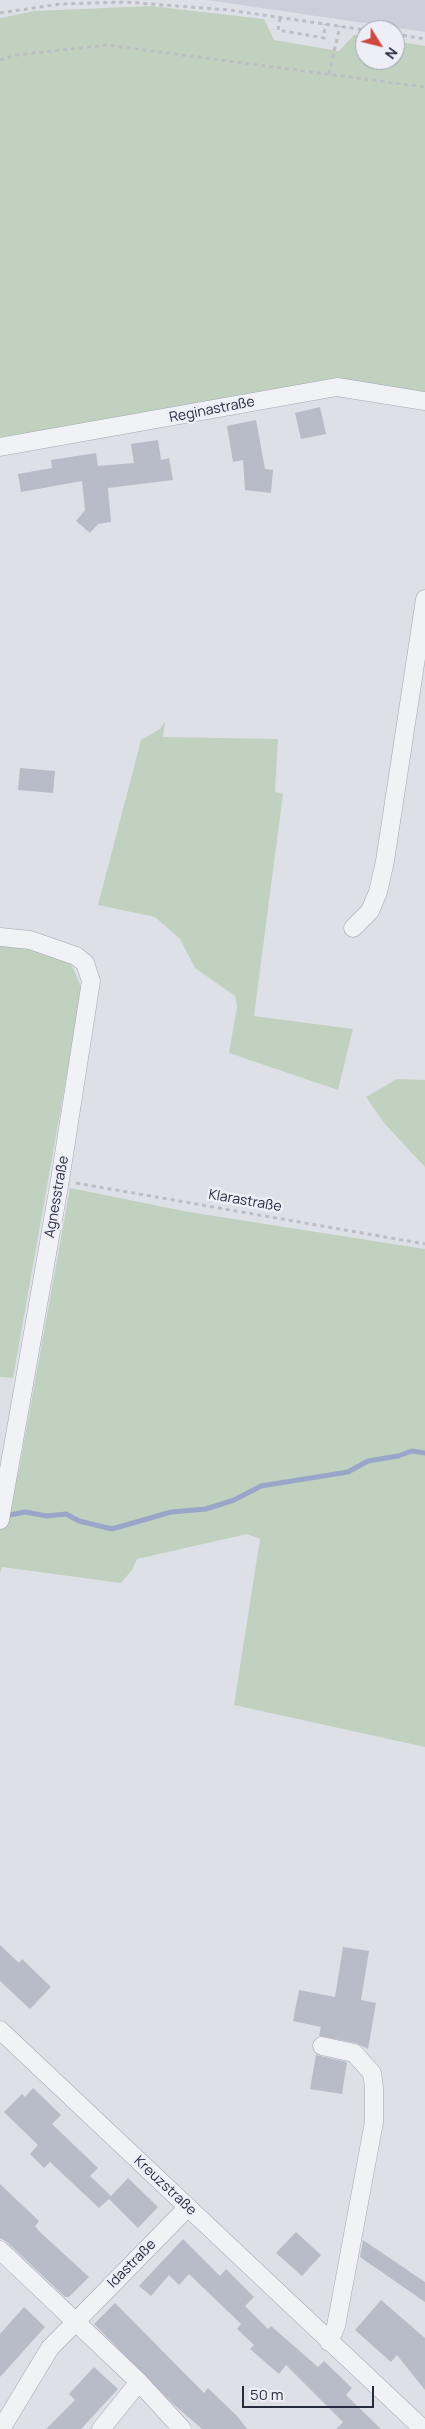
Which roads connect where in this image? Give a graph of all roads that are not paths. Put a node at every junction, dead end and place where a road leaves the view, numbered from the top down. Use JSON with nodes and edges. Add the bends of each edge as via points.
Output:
{"nodes":[{"id":1,"x":425,"y":401,"type":"edge"},
{"id":2,"x":2,"y":451,"type":"edge"},
{"id":3,"x":425,"y":599,"type":"edge"},
{"id":4,"x":353,"y":928,"type":"dead end"},
{"id":5,"x":0,"y":937,"type":"edge"},
{"id":6,"x":0,"y":1520,"type":"edge"},
{"id":7,"x":0,"y":2030,"type":"edge"},
{"id":8,"x":322,"y":2046,"type":"dead end"},
{"id":9,"x":188,"y":2207,"type":"junction"},
{"id":10,"x":0,"y":2250,"type":"edge"},
{"id":11,"x":76,"y":2320,"type":"junction"},
{"id":12,"x":329,"y":2342,"type":"junction"},
{"id":13,"x":139,"y":2382,"type":"junction"},
{"id":14,"x":1,"y":2429,"type":"edge"},
{"id":15,"x":100,"y":2429,"type":"edge"},
{"id":16,"x":182,"y":2429,"type":"edge"},
{"id":17,"x":424,"y":2429,"type":"edge"}],
"edges":[{"from":1,"to":2,"type":"street","name":"Reginastraße","via":[[337,387]]},
{"from":3,"to":4,"type":"street","via":[[385,861],[372,905]]},
{"from":5,"to":6,"type":"street","name":"Agnesstraße","via":[[30,940],[76,956],[85,963],[90,981],[60,1180]]},
{"from":7,"to":9,"type":"street","name":"Kreuzstraße"},
{"from":8,"to":12,"type":"street","via":[[354,2053],[372,2073],[374,2088],[374,2122],[336,2326]]},
{"from":9,"to":11,"type":"street","name":"Idastraße"},
{"from":9,"to":12,"type":"street","name":"Kreuzstraße"},
{"from":10,"to":11,"type":"street"},
{"from":11,"to":13,"type":"street"},
{"from":11,"to":14,"type":"street","name":"Idastraße","via":[[50,2348]]},
{"from":12,"to":17,"type":"street","name":"Kreuzstraße"},
{"from":13,"to":15,"type":"street"},
{"from":13,"to":16,"type":"street"}]}
